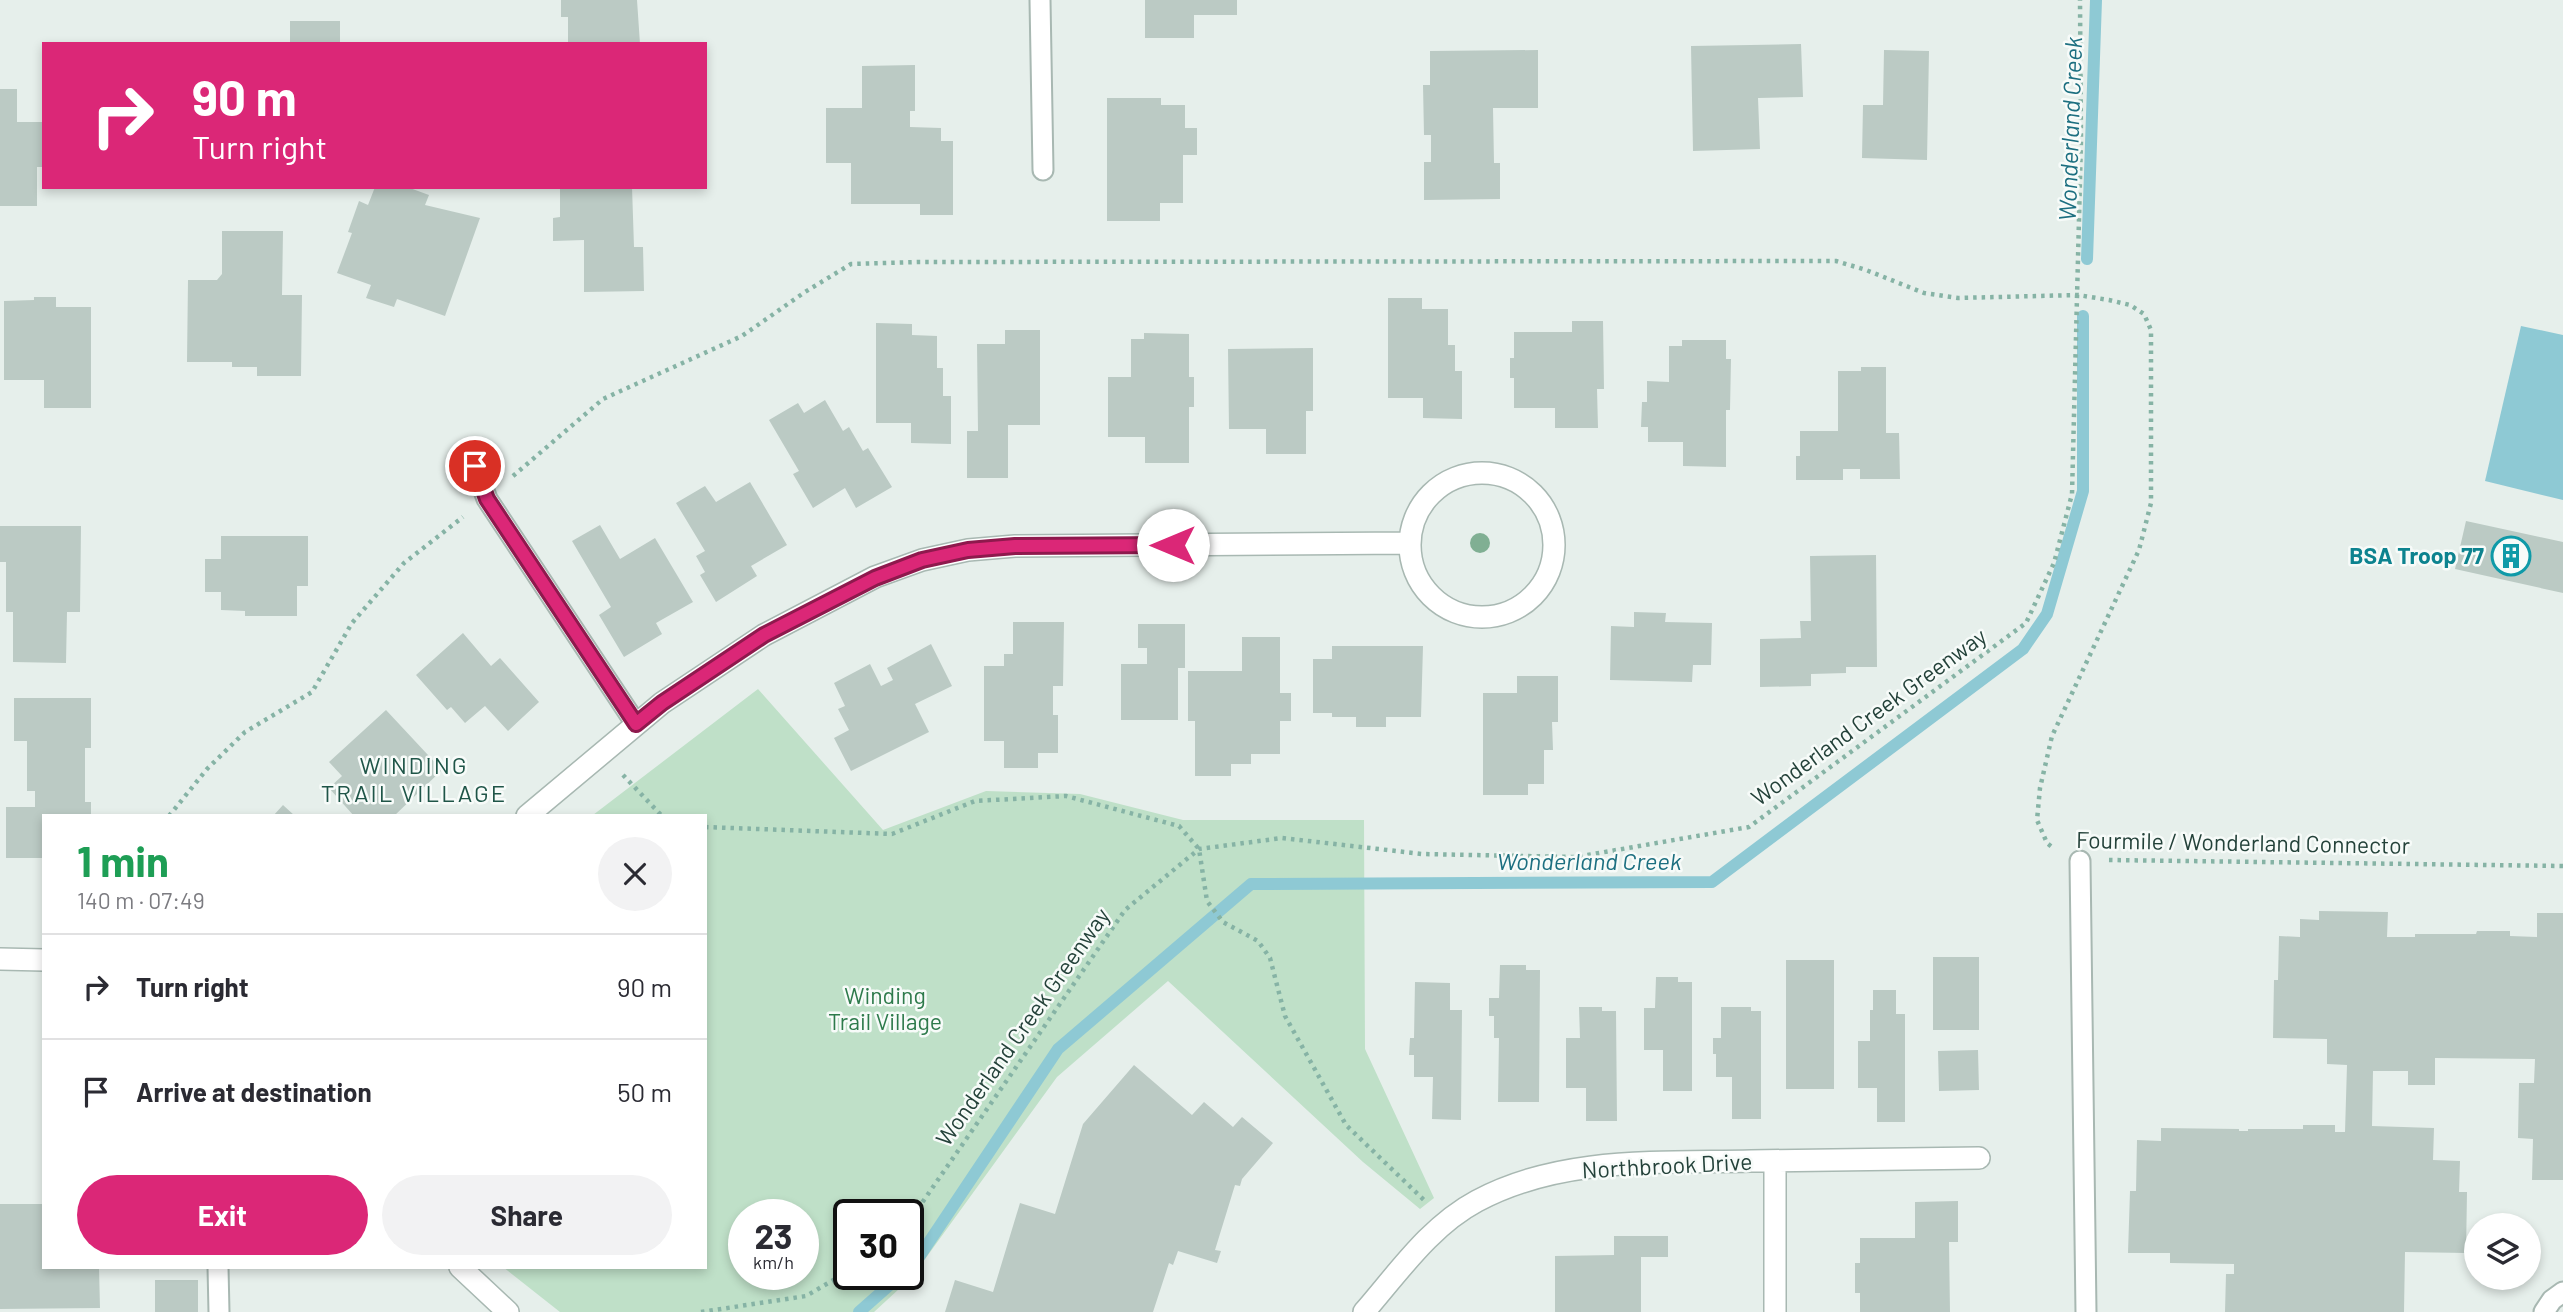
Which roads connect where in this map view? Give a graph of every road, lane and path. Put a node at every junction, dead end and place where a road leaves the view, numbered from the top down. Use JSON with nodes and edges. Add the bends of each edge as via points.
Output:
{"nodes":[{"id":1,"x":1040,"y":0,"type":"edge"},
{"id":2,"x":2080,"y":0,"type":"edge"},
{"id":3,"x":1043,"y":170,"type":"dead end"},
{"id":4,"x":2078,"y":295,"type":"junction"},
{"id":5,"x":475,"y":466,"type":"dead end"},
{"id":6,"x":487,"y":499,"type":"junction"},
{"id":7,"x":1409,"y":543,"type":"junction"},
{"id":8,"x":636,"y":724,"type":"junction"},
{"id":9,"x":603,"y":754,"type":"junction"},
{"id":10,"x":171,"y":814,"type":"edge"},
{"id":11,"x":529,"y":814,"type":"edge"},
{"id":12,"x":660,"y":814,"type":"edge"},
{"id":13,"x":707,"y":827,"type":"edge"},
{"id":14,"x":1199,"y":849,"type":"junction"},
{"id":15,"x":2080,"y":861,"type":"junction"},
{"id":16,"x":2563,"y":866,"type":"edge"},
{"id":17,"x":0,"y":959,"type":"edge"},
{"id":18,"x":42,"y":960,"type":"edge"},
{"id":19,"x":1979,"y":1158,"type":"dead end"},
{"id":20,"x":1775,"y":1161,"type":"junction"},
{"id":21,"x":924,"y":1200,"type":"edge"},
{"id":22,"x":1447,"y":1222,"type":"junction"},
{"id":23,"x":219,"y":1269,"type":"edge"},
{"id":24,"x":462,"y":1269,"type":"edge"},
{"id":25,"x":833,"y":1280,"type":"edge"},
{"id":26,"x":2563,"y":1292,"type":"edge"},
{"id":27,"x":219,"y":1312,"type":"edge"},
{"id":28,"x":509,"y":1312,"type":"edge"},
{"id":29,"x":701,"y":1312,"type":"edge"},
{"id":30,"x":1364,"y":1312,"type":"edge"},
{"id":31,"x":1775,"y":1312,"type":"edge"},
{"id":32,"x":2086,"y":1312,"type":"edge"},
{"id":33,"x":2544,"y":1312,"type":"edge"}],
"edges":[{"from":1,"to":3,"type":"lane"},
{"from":2,"to":4,"type":"path","name":"Wonderland Creek Greenway"},
{"from":4,"to":6,"type":"path","name":"Fourmile / Wonderland Connector","via":[[1958,298],[1924,293],[1836,261],[851,264],[743,337],[603,399]]},
{"from":4,"to":14,"type":"path","name":"Wonderland Creek Greenway","via":[[2072,494],[2054,563],[2026,623],[1749,827],[1576,857],[1422,854],[1282,838]]},
{"from":4,"to":15,"type":"path","name":"Fourmile / Wonderland Connector","via":[[2130,305],[2144,314],[2151,330],[2151,503],[2139,550],[2052,736],[2040,788],[2037,820],[2047,843],[2073,862]]},
{"from":5,"to":6,"type":"lane"},
{"from":6,"to":8,"type":"lane"},
{"from":6,"to":10,"type":"path","name":"Fourmile / Wonderland Connector","via":[[404,564],[352,623],[312,691],[245,732]]},
{"from":7,"to":7,"type":"street","via":[[1415,575],[1435,601],[1465,616],[1497,617],[1527,604],[1548,579],[1556,540],[1550,515],[1530,488],[1500,474],[1468,473],[1438,486],[1418,512]]},
{"from":7,"to":8,"type":"street","via":[[1015,546],[922,560],[875,578],[764,635]]},
{"from":8,"to":9,"type":"street"},
{"from":9,"to":11,"type":"street"},
{"from":9,"to":12,"type":"path"},
{"from":13,"to":14,"type":"path","via":[[892,834],[975,801],[1066,796],[1179,825]]},
{"from":14,"to":21,"type":"path","name":"Wonderland Creek Greenway","via":[[1125,910]]},
{"from":14,"to":22,"type":"path","via":[[1206,901],[1223,922],[1258,941],[1270,958],[1285,1016],[1346,1125]]},
{"from":15,"to":16,"type":"path","name":"Fourmile / Wonderland Connector"},
{"from":15,"to":32,"type":"lane"},
{"from":17,"to":18,"type":"street"},
{"from":19,"to":20,"type":"street","name":"Northbrook Drive"},
{"from":20,"to":22,"type":"street","name":"Northbrook Drive","via":[[1607,1164],[1540,1176],[1476,1202]]},
{"from":20,"to":31,"type":"street"},
{"from":22,"to":30,"type":"street","name":"Northbrook Drive"},
{"from":23,"to":27,"type":"lane"},
{"from":24,"to":28,"type":"street"},
{"from":25,"to":29,"type":"path","via":[[806,1296]]},
{"from":26,"to":33,"type":"lane"}]}
